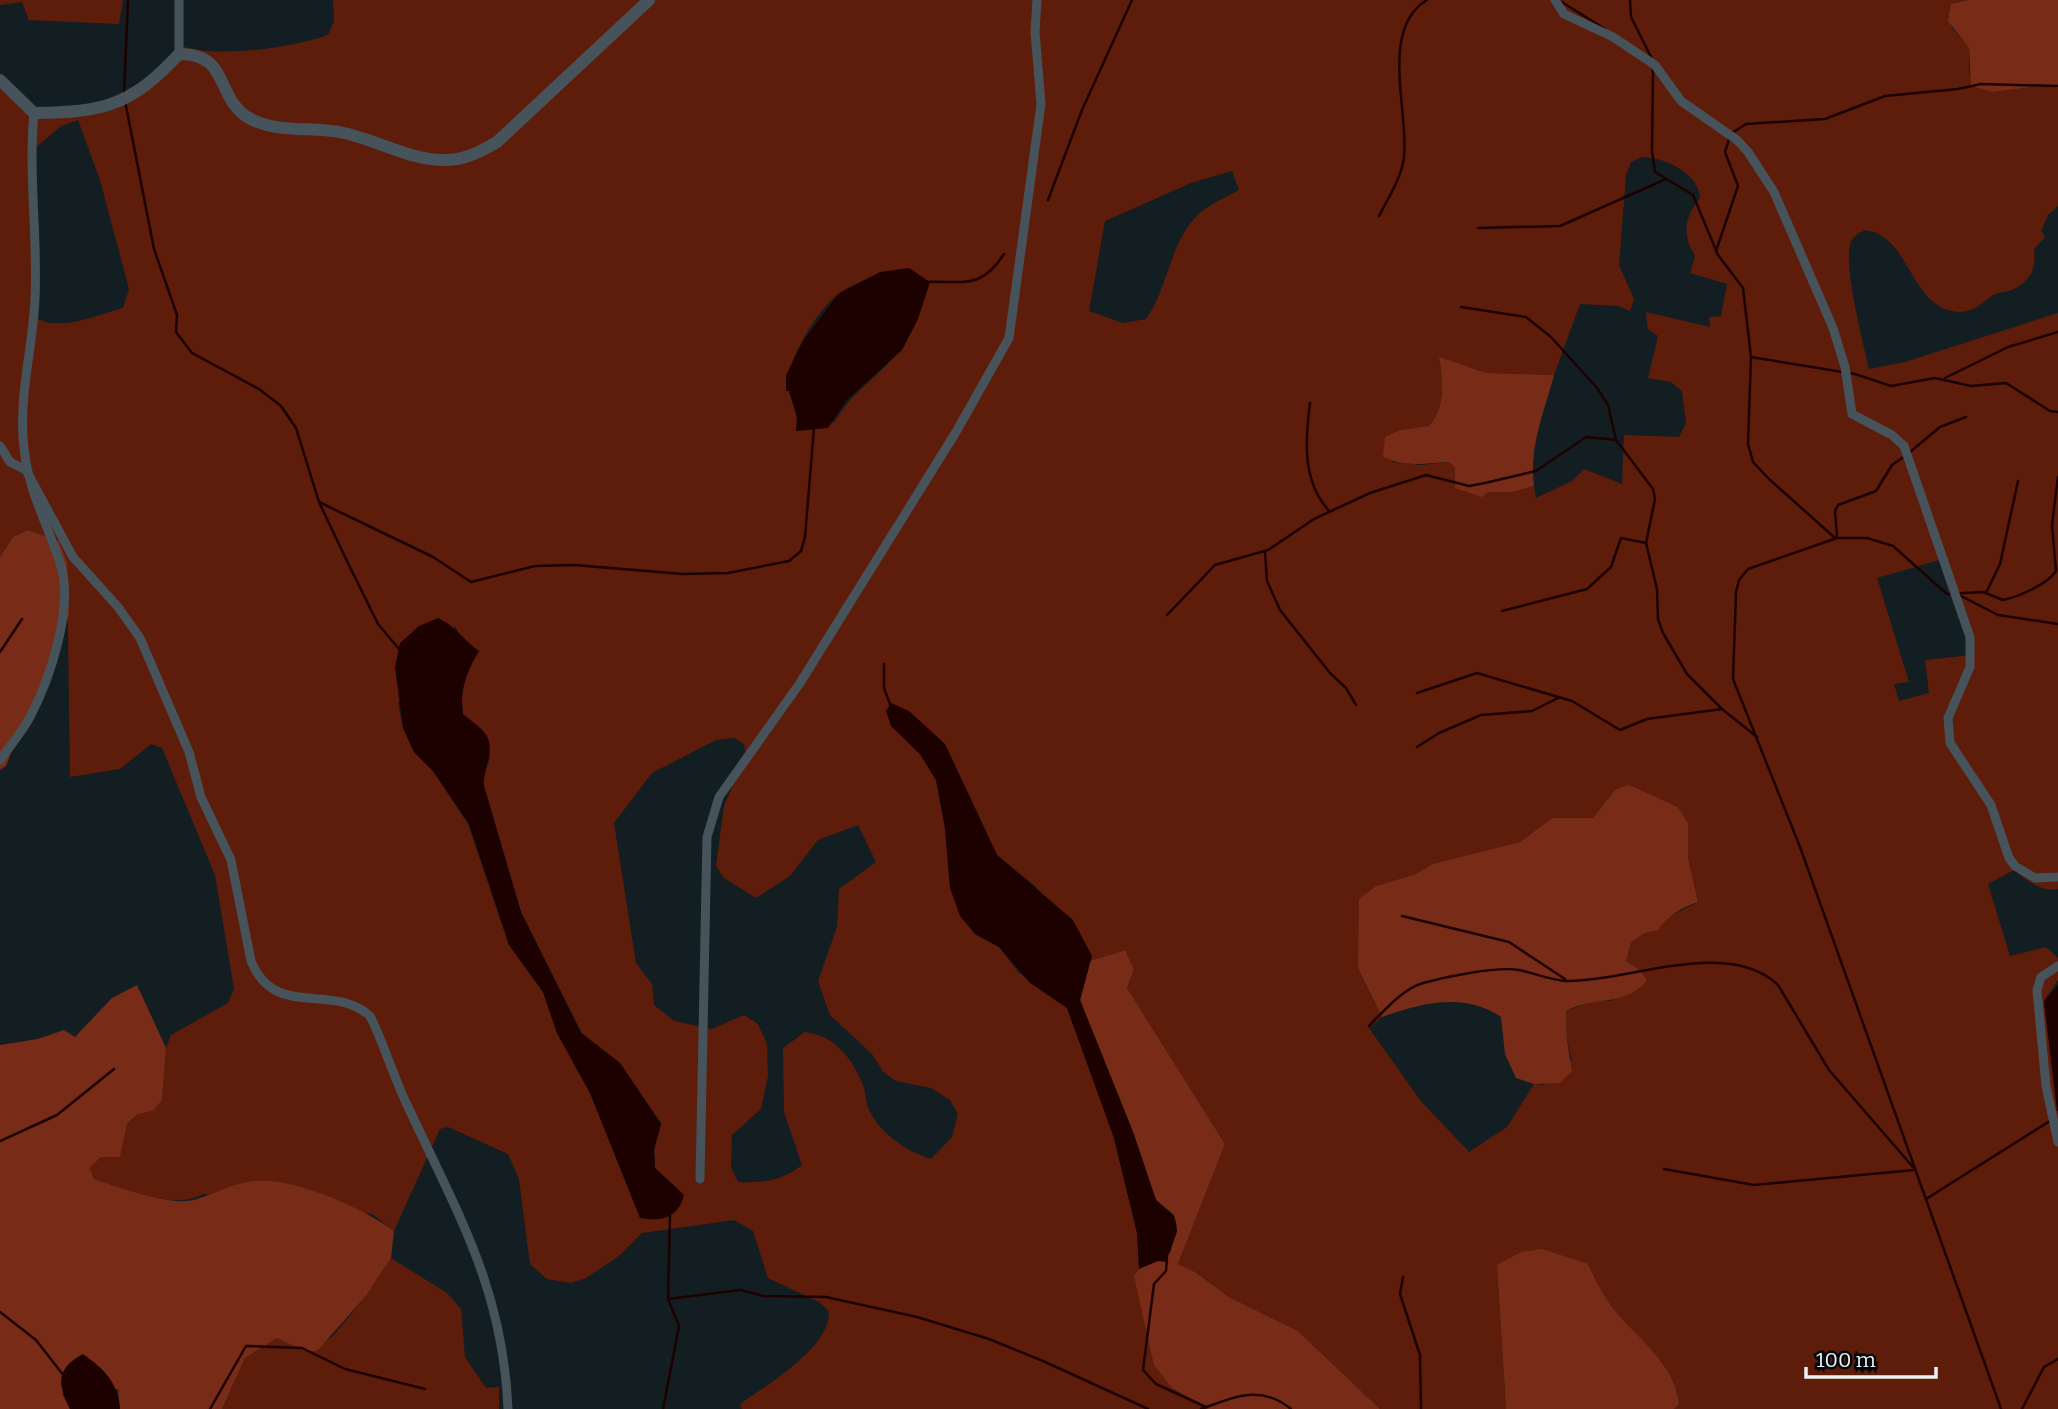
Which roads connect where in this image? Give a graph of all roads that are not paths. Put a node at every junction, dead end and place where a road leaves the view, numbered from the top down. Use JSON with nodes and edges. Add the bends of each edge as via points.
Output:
{"nodes":[{"id":1,"x":179,"y":0,"type":"edge"},
{"id":2,"x":649,"y":0,"type":"edge"},
{"id":3,"x":1037,"y":0,"type":"edge"},
{"id":4,"x":1555,"y":0,"type":"edge"},
{"id":5,"x":179,"y":54,"type":"junction"},
{"id":6,"x":0,"y":80,"type":"edge"},
{"id":7,"x":34,"y":113,"type":"junction"},
{"id":8,"x":0,"y":446,"type":"edge"},
{"id":9,"x":26,"y":470,"type":"junction"},
{"id":10,"x":0,"y":760,"type":"edge"},
{"id":11,"x":2058,"y":877,"type":"edge"},
{"id":12,"x":2058,"y":966,"type":"edge"},
{"id":13,"x":2057,"y":1139,"type":"edge"},
{"id":14,"x":700,"y":1179,"type":"dead end"},
{"id":15,"x":508,"y":1409,"type":"edge"}],
"edges":[{"from":1,"to":5,"type":"street"},
{"from":2,"to":5,"type":"street","via":[[497,142],[457,159],[423,157],[331,131],[268,126],[239,110],[215,65],[199,56]]},
{"from":3,"to":14,"type":"street","via":[[1041,104],[1009,338],[807,671],[719,797],[707,837]]},
{"from":4,"to":11,"type":"street","via":[[1564,14],[1613,37],[1655,65],[1681,100],[1737,140],[1774,192],[1840,348],[1852,414],[1904,446],[1967,625],[1972,659],[1948,718],[1950,743],[1991,805],[2015,866],[2035,878]]},
{"from":5,"to":7,"type":"street","via":[[155,80],[123,102]]},
{"from":6,"to":7,"type":"street"},
{"from":7,"to":9,"type":"street","via":[[35,296],[22,411]]},
{"from":8,"to":9,"type":"street","via":[[10,462]]},
{"from":9,"to":10,"type":"street","via":[[33,500],[62,566],[64,607],[45,683],[30,718]]},
{"from":9,"to":15,"type":"street","via":[[73,557],[140,638],[186,743],[201,797],[231,860],[258,977],[281,994],[342,1002],[370,1016],[480,1259],[491,1295]]},
{"from":12,"to":13,"type":"street","via":[[2041,977],[2037,990]]}]}
